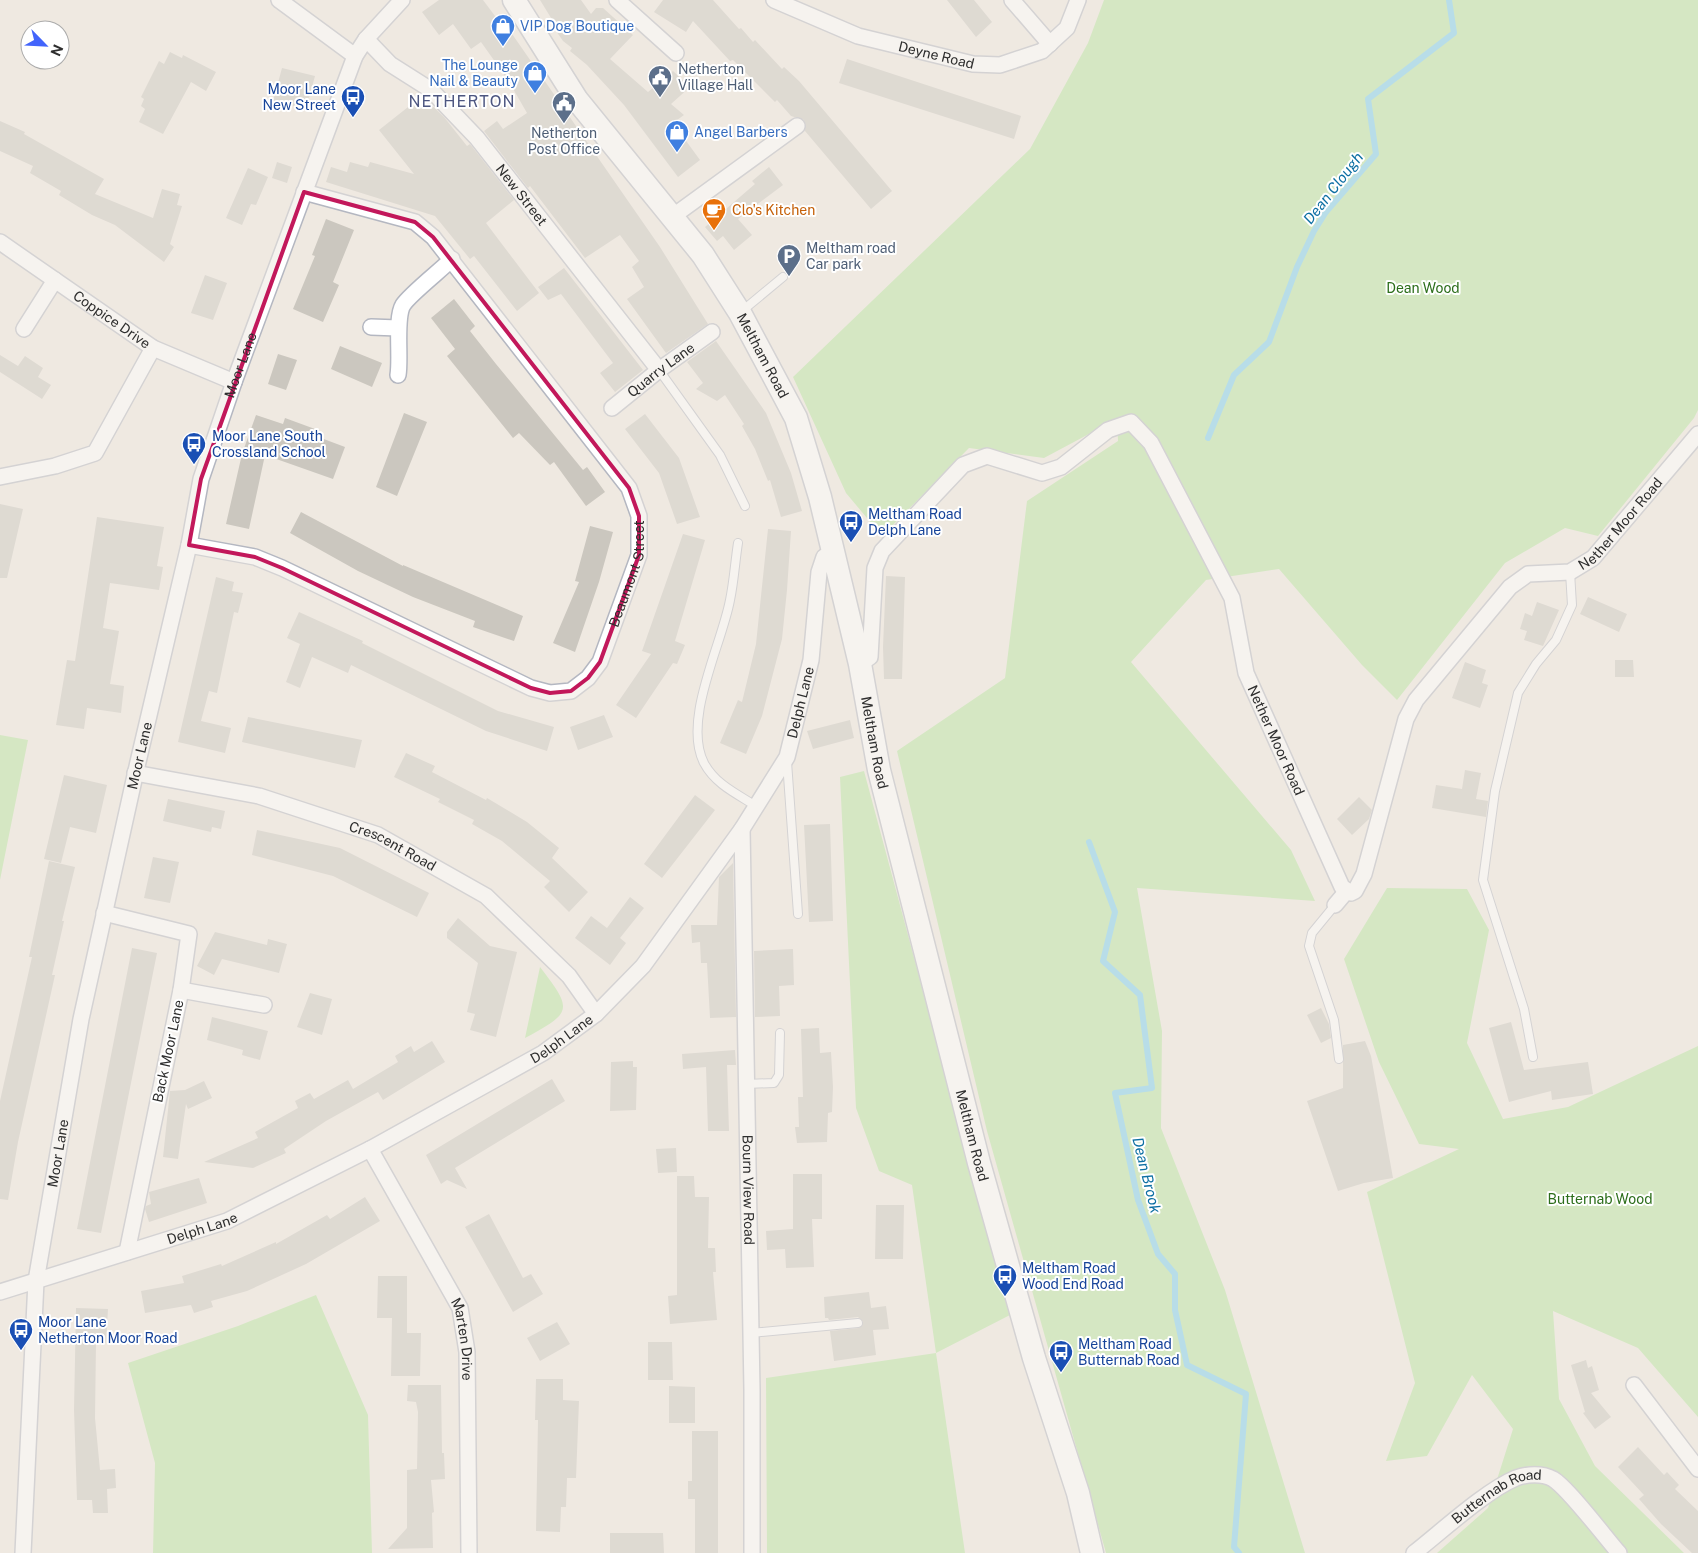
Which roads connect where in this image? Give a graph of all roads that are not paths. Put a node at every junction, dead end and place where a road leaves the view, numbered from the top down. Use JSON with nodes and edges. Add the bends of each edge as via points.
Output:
{"nodes":[{"id":1,"x":279,"y":0,"type":"edge"},
{"id":2,"x":402,"y":0,"type":"edge"},
{"id":3,"x":514,"y":0,"type":"edge"},
{"id":4,"x":617,"y":0,"type":"edge"},
{"id":5,"x":774,"y":0,"type":"edge"},
{"id":6,"x":1012,"y":0,"type":"edge"},
{"id":7,"x":1078,"y":0,"type":"edge"},
{"id":8,"x":366,"y":39,"type":"junction"},
{"id":9,"x":1050,"y":44,"type":"junction"},
{"id":10,"x":676,"y":53,"type":"dead end"},
{"id":11,"x":355,"y":56,"type":"junction"},
{"id":12,"x":797,"y":126,"type":"dead end"},
{"id":13,"x":304,"y":192,"type":"junction"},
{"id":14,"x":672,"y":217,"type":"junction"},
{"id":15,"x":0,"y":242,"type":"edge"},
{"id":16,"x":452,"y":259,"type":"junction"},
{"id":17,"x":783,"y":277,"type":"dead end"},
{"id":18,"x":55,"y":280,"type":"junction"},
{"id":19,"x":740,"y":313,"type":"junction"},
{"id":20,"x":371,"y":328,"type":"dead end"},
{"id":21,"x":398,"y":328,"type":"junction"},
{"id":22,"x":24,"y":329,"type":"dead end"},
{"id":23,"x":712,"y":332,"type":"dead end"},
{"id":24,"x":153,"y":348,"type":"junction"},
{"id":25,"x":659,"y":370,"type":"junction"},
{"id":26,"x":398,"y":376,"type":"dead end"},
{"id":27,"x":234,"y":382,"type":"junction"},
{"id":28,"x":612,"y":408,"type":"dead end"},
{"id":29,"x":1698,"y":434,"type":"edge"},
{"id":30,"x":0,"y":477,"type":"edge"},
{"id":31,"x":745,"y":506,"type":"dead end"},
{"id":32,"x":738,"y":543,"type":"dead end"},
{"id":33,"x":189,"y":545,"type":"junction"},
{"id":34,"x":834,"y":551,"type":"junction"},
{"id":35,"x":1570,"y":572,"type":"junction"},
{"id":36,"x":860,"y":664,"type":"junction"},
{"id":37,"x":787,"y":757,"type":"junction"},
{"id":38,"x":136,"y":773,"type":"junction"},
{"id":39,"x":756,"y":806,"type":"junction"},
{"id":40,"x":742,"y":828,"type":"junction"},
{"id":41,"x":1346,"y":892,"type":"junction"},
{"id":42,"x":1335,"y":905,"type":"joint"},
{"id":43,"x":104,"y":913,"type":"junction"},
{"id":44,"x":798,"y":914,"type":"dead end"},
{"id":45,"x":181,"y":990,"type":"junction"},
{"id":46,"x":264,"y":1005,"type":"dead end"},
{"id":47,"x":596,"y":1014,"type":"junction"},
{"id":48,"x":780,"y":1033,"type":"dead end"},
{"id":49,"x":1533,"y":1057,"type":"dead end"},
{"id":50,"x":1339,"y":1060,"type":"dead end"},
{"id":51,"x":746,"y":1084,"type":"junction"},
{"id":52,"x":370,"y":1149,"type":"junction"},
{"id":53,"x":127,"y":1252,"type":"junction"},
{"id":54,"x":36,"y":1281,"type":"junction"},
{"id":55,"x":0,"y":1292,"type":"edge"},
{"id":56,"x":858,"y":1323,"type":"dead end"},
{"id":57,"x":751,"y":1333,"type":"junction"},
{"id":58,"x":1634,"y":1385,"type":"dead end"},
{"id":59,"x":1698,"y":1469,"type":"edge"},
{"id":60,"x":23,"y":1553,"type":"edge"},
{"id":61,"x":469,"y":1553,"type":"edge"},
{"id":62,"x":752,"y":1553,"type":"edge"},
{"id":63,"x":1092,"y":1553,"type":"edge"},
{"id":64,"x":1414,"y":1553,"type":"edge"},
{"id":65,"x":1619,"y":1553,"type":"edge"}],
"edges":[{"from":1,"to":11,"type":"street"},
{"from":2,"to":8,"type":"street","name":"Moor Lane"},
{"from":3,"to":14,"type":"main road","name":"Meltham Road","via":[[577,100]]},
{"from":4,"to":10,"type":"street"},
{"from":5,"to":9,"type":"street","name":"Deyne Road","via":[[858,36],[973,64],[1000,65],[1042,51]]},
{"from":6,"to":9,"type":"street"},
{"from":7,"to":9,"type":"street","name":"Deyne Road","via":[[1067,28]]},
{"from":8,"to":11,"type":"street","name":"Moor Lane"},
{"from":8,"to":25,"type":"street","name":"New Street","via":[[390,64],[431,90],[477,138]]},
{"from":11,"to":13,"type":"street","name":"Moor Lane"},
{"from":12,"to":14,"type":"street"},
{"from":13,"to":16,"type":"street","name":"Beaumont Street","via":[[415,222]]},
{"from":13,"to":27,"type":"street","name":"Moor Lane"},
{"from":14,"to":19,"type":"main road","name":"Meltham Road","via":[[703,256]]},
{"from":15,"to":18,"type":"street","name":"Coppice Drive"},
{"from":16,"to":21,"type":"street","via":[[402,306]]},
{"from":16,"to":33,"type":"street","name":"Beaumont Street","via":[[629,488],[639,516],[639,555],[600,662],[588,678],[571,691],[550,693],[532,688],[282,568],[255,557]]},
{"from":17,"to":19,"type":"lane"},
{"from":18,"to":22,"type":"street"},
{"from":18,"to":24,"type":"street","name":"Coppice Drive"},
{"from":19,"to":34,"type":"main road","name":"Meltham Road","via":[[796,418]]},
{"from":20,"to":21,"type":"street"},
{"from":21,"to":26,"type":"street","via":[[401,359]]},
{"from":23,"to":25,"type":"street","name":"Quarry Lane"},
{"from":24,"to":27,"type":"street","name":"Coppice Drive"},
{"from":24,"to":30,"type":"street","via":[[95,453],[55,466]]},
{"from":25,"to":28,"type":"street","name":"Quarry Lane"},
{"from":25,"to":31,"type":"lane","via":[[720,455]]},
{"from":27,"to":33,"type":"street","name":"Moor Lane","via":[[201,479]]},
{"from":29,"to":35,"type":"street","name":"Nether Moor Road","via":[[1594,558]]},
{"from":32,"to":39,"type":"lane","via":[[730,601],[712,658],[696,730],[703,762],[718,783]]},
{"from":33,"to":38,"type":"street","name":"Moor Lane"},
{"from":34,"to":36,"type":"main road","name":"Meltham Road"},
{"from":34,"to":37,"type":"street","name":"Delph Lane","via":[[824,557],[819,572],[811,660]]},
{"from":35,"to":41,"type":"street","name":"Nether Moor Road","via":[[1528,574],[1510,587],[1416,700],[1406,720],[1364,874],[1355,891]]},
{"from":35,"to":49,"type":"lane","via":[[1572,605],[1556,640],[1518,693],[1494,791],[1483,880],[1524,1009]]},
{"from":36,"to":41,"type":"street","name":"Nether Moor Road","via":[[870,657],[875,568],[882,551],[963,465],[987,456],[1042,473],[1061,468],[1108,430],[1131,422],[1151,443],[1232,598],[1246,673]]},
{"from":36,"to":63,"type":"main road","name":"Meltham Road","via":[[879,770],[979,1163],[1034,1358],[1078,1493]]},
{"from":37,"to":39,"type":"street","name":"Delph Lane"},
{"from":37,"to":44,"type":"lane"},
{"from":38,"to":43,"type":"street","name":"Moor Lane"},
{"from":38,"to":47,"type":"street","name":"Crescent Road","via":[[259,796],[378,835],[486,896],[570,976]]},
{"from":39,"to":40,"type":"street","name":"Delph Lane"},
{"from":40,"to":47,"type":"street","name":"Delph Lane","via":[[643,966]]},
{"from":40,"to":51,"type":"street","name":"Bourn View Road"},
{"from":41,"to":42,"type":"street"},
{"from":42,"to":50,"type":"lane","via":[[1312,933],[1309,946],[1334,1020]]},
{"from":43,"to":45,"type":"street","name":"Back Moor Lane","via":[[189,934]]},
{"from":43,"to":54,"type":"street","name":"Moor Lane"},
{"from":45,"to":46,"type":"street"},
{"from":45,"to":53,"type":"street","name":"Back Moor Lane"},
{"from":47,"to":52,"type":"street","name":"Delph Lane","via":[[542,1053]]},
{"from":48,"to":51,"type":"lane","via":[[779,1075],[774,1083]]},
{"from":51,"to":57,"type":"street","name":"Bourn View Road"},
{"from":52,"to":53,"type":"street","name":"Delph Lane","via":[[227,1221]]},
{"from":52,"to":61,"type":"street","name":"Marten Drive","via":[[460,1308],[468,1352]]},
{"from":53,"to":54,"type":"street","name":"Delph Lane"},
{"from":54,"to":55,"type":"street","name":"Delph Lane"},
{"from":54,"to":60,"type":"street","name":"Moor Lane"},
{"from":56,"to":57,"type":"lane"},
{"from":57,"to":62,"type":"street","name":"Bourn View Road"},
{"from":58,"to":59,"type":"street"},
{"from":64,"to":65,"type":"street","name":"Butternab Road","via":[[1500,1486],[1534,1474],[1553,1479],[1565,1490]]}]}
